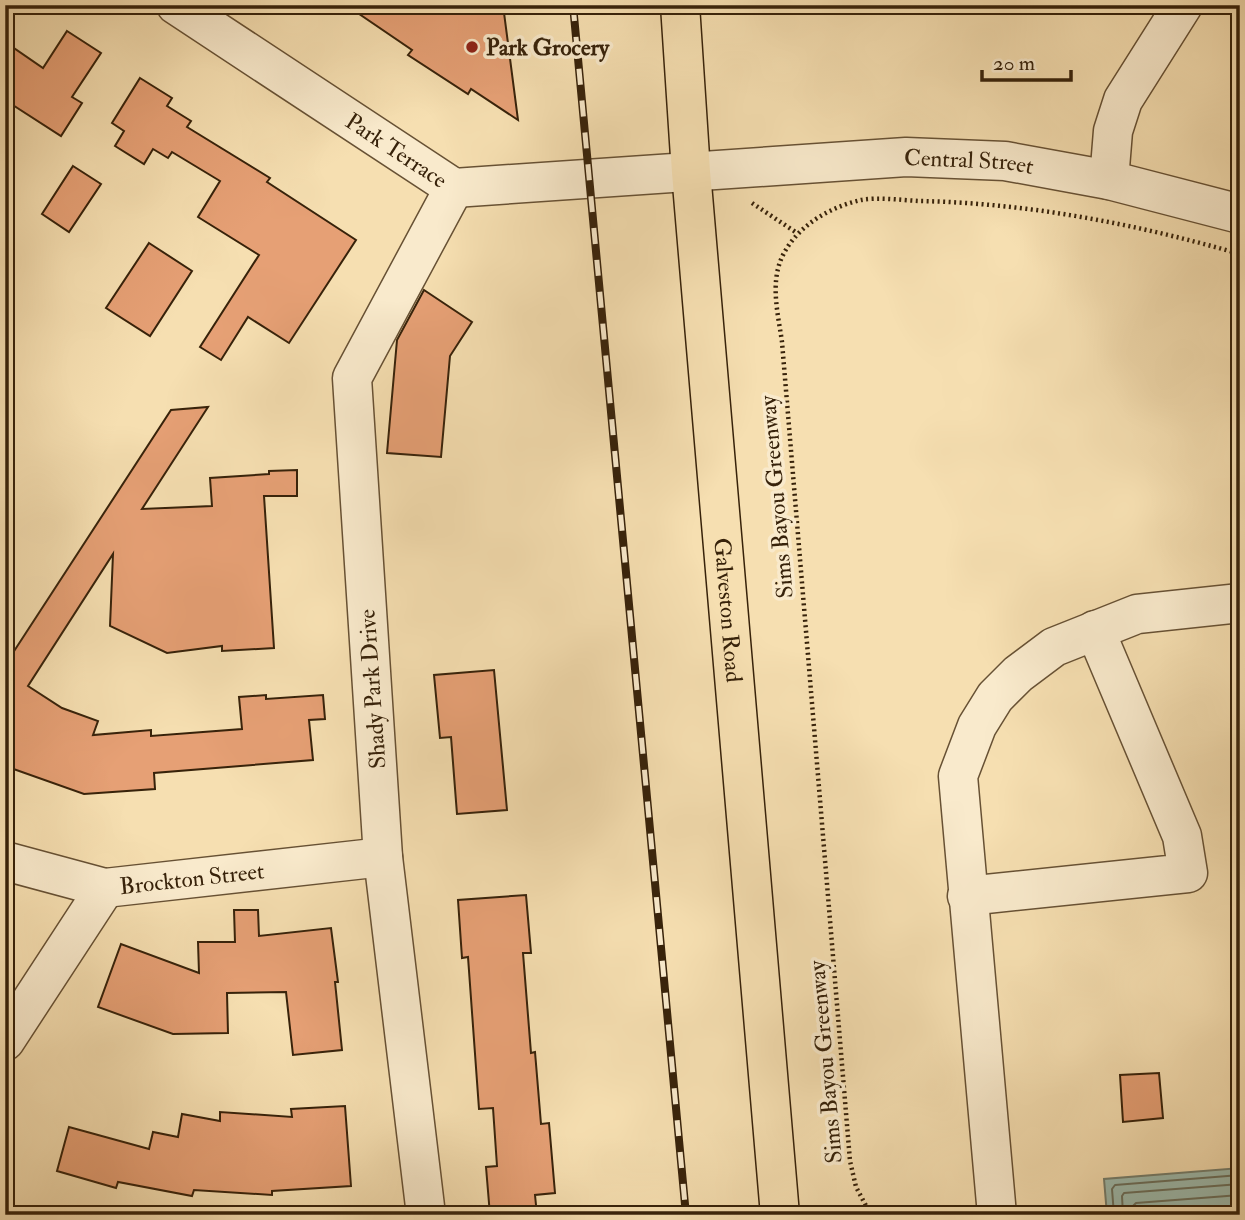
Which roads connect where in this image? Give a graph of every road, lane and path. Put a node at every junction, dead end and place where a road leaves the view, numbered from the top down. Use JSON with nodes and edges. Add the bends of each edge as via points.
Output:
{"nodes":[{"id":1,"x":176,"y":5,"type":"edge"},
{"id":2,"x":680,"y":5,"type":"edge"},
{"id":3,"x":1183,"y":5,"type":"edge"},
{"id":4,"x":691,"y":172,"type":"junction"},
{"id":5,"x":1110,"y":180,"type":"junction"},
{"id":6,"x":454,"y":188,"type":"junction"},
{"id":7,"x":1240,"y":214,"type":"edge"},
{"id":8,"x":1240,"y":254,"type":"edge"},
{"id":9,"x":1240,"y":603,"type":"edge"},
{"id":10,"x":1096,"y":630,"type":"junction"},
{"id":11,"x":383,"y":857,"type":"junction"},
{"id":12,"x":5,"y":861,"type":"edge"},
{"id":13,"x":105,"y":888,"type":"junction"},
{"id":14,"x":967,"y":895,"type":"junction"},
{"id":15,"x":5,"y":1041,"type":"edge"},
{"id":16,"x":426,"y":1215,"type":"edge"},
{"id":17,"x":780,"y":1215,"type":"edge"},
{"id":18,"x":871,"y":1215,"type":"edge"},
{"id":19,"x":996,"y":1215,"type":"edge"}],
"edges":[{"from":1,"to":6,"type":"street","name":"Park Terrace"},
{"from":2,"to":4,"type":"main road","name":"Galveston Road"},
{"from":3,"to":5,"type":"street","via":[[1123,100],[1113,131]]},
{"from":4,"to":5,"type":"street","name":"Central Street","via":[[906,157],[1005,161]]},
{"from":4,"to":6,"type":"street","name":"Park Terrace"},
{"from":4,"to":17,"type":"main road","name":"Galveston Road"},
{"from":5,"to":7,"type":"street","name":"Central Street"},
{"from":6,"to":11,"type":"street","name":"Shady Park Drive","via":[[352,378]]},
{"from":8,"to":18,"type":"path","name":"Sims Bayou Greenway","via":[[1166,233],[971,202],[863,200],[830,209],[797,233],[783,255],[775,287],[850,1161]]},
{"from":9,"to":10,"type":"street","via":[[1137,614]]},
{"from":10,"to":14,"type":"street","via":[[1054,647],[1018,674],[995,697],[977,726],[958,776]]},
{"from":10,"to":14,"type":"street","via":[[1182,836],[1188,873]]},
{"from":11,"to":13,"type":"street","name":"Brockton Street"},
{"from":11,"to":16,"type":"street","name":"Shady Park Drive"},
{"from":12,"to":13,"type":"street","name":"Brockton Street"},
{"from":13,"to":15,"type":"street"},
{"from":14,"to":19,"type":"street"}]}
